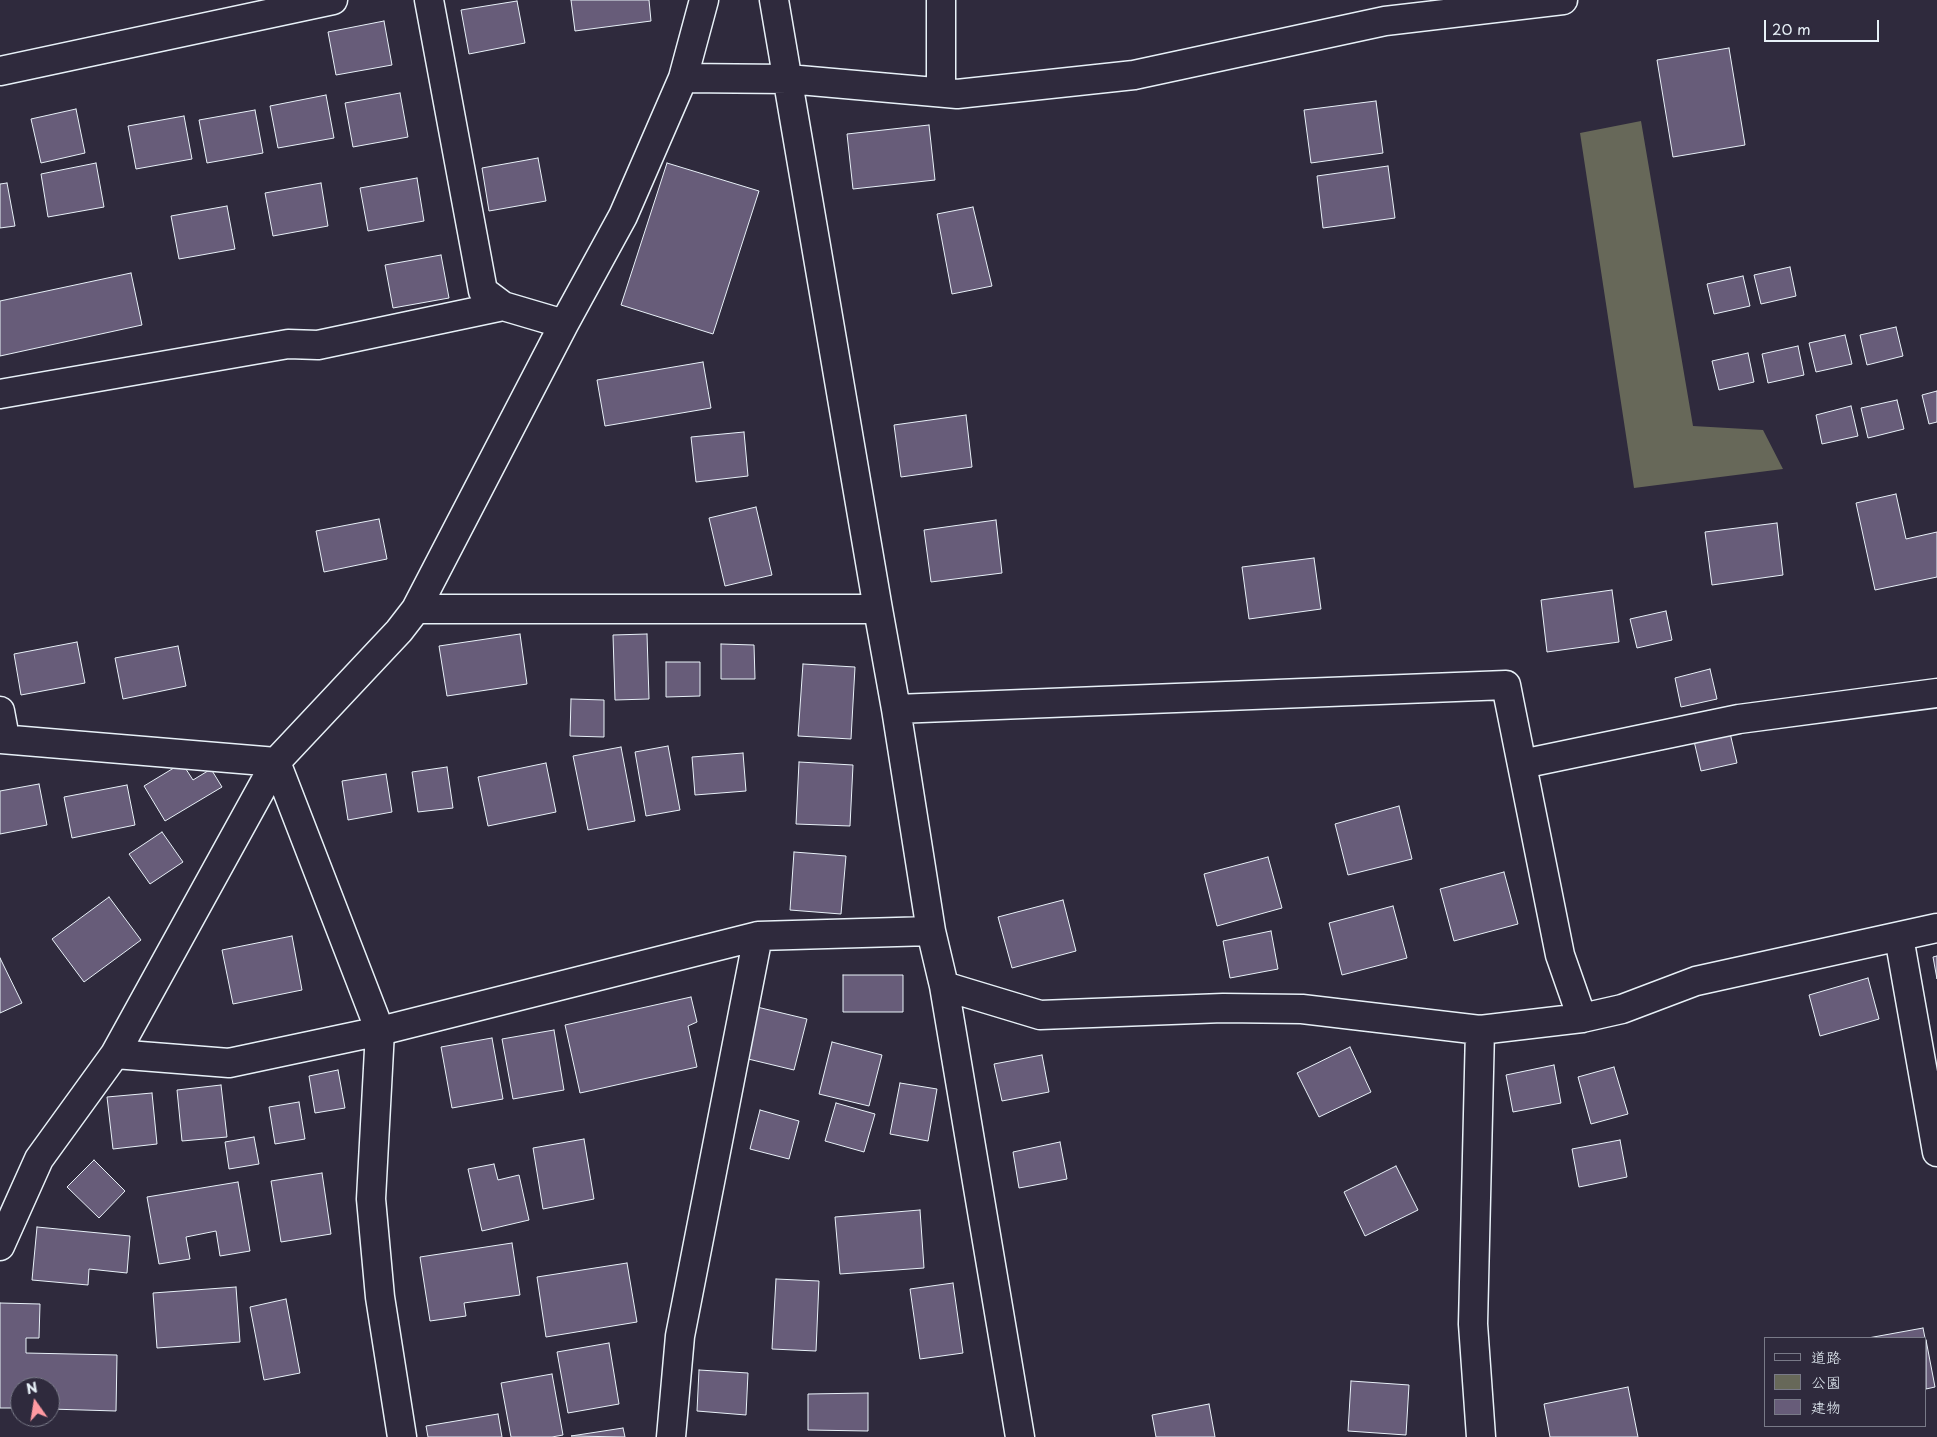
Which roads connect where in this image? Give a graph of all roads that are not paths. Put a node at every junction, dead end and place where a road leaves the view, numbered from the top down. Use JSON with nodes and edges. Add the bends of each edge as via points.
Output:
{"nodes":[{"id":1,"x":333,"y":0,"type":"edge"},
{"id":2,"x":429,"y":0,"type":"edge"},
{"id":3,"x":704,"y":0,"type":"edge"},
{"id":4,"x":774,"y":0,"type":"edge"},
{"id":5,"x":941,"y":0,"type":"edge"},
{"id":6,"x":1563,"y":0,"type":"edge"},
{"id":7,"x":1383,"y":11,"type":"edge"},
{"id":8,"x":0,"y":71,"type":"edge"},
{"id":9,"x":683,"y":78,"type":"junction"},
{"id":10,"x":793,"y":79,"type":"junction"},
{"id":11,"x":941,"y":92,"type":"junction"},
{"id":12,"x":503,"y":306,"type":"junction"},
{"id":13,"x":564,"y":324,"type":"junction"},
{"id":14,"x":0,"y":394,"type":"edge"},
{"id":15,"x":416,"y":609,"type":"junction"},
{"id":16,"x":878,"y":609,"type":"junction"},
{"id":17,"x":1937,"y":693,"type":"edge"},
{"id":18,"x":896,"y":708,"type":"junction"},
{"id":19,"x":0,"y":711,"type":"edge"},
{"id":20,"x":2,"y":738,"type":"edge"},
{"id":21,"x":276,"y":762,"type":"junction"},
{"id":22,"x":1522,"y":764,"type":"junction"},
{"id":23,"x":1937,"y":928,"type":"edge"},
{"id":24,"x":931,"y":931,"type":"junction"},
{"id":25,"x":758,"y":936,"type":"junction"},
{"id":26,"x":1899,"y":937,"type":"junction"},
{"id":27,"x":944,"y":986,"type":"junction"},
{"id":28,"x":1582,"y":1018,"type":"junction"},
{"id":29,"x":1480,"y":1030,"type":"junction"},
{"id":30,"x":380,"y":1031,"type":"junction"},
{"id":31,"x":115,"y":1054,"type":"junction"},
{"id":32,"x":1937,"y":1152,"type":"edge"},
{"id":33,"x":0,"y":1246,"type":"edge"},
{"id":34,"x":402,"y":1437,"type":"edge"},
{"id":35,"x":671,"y":1437,"type":"edge"},
{"id":36,"x":1020,"y":1437,"type":"edge"},
{"id":37,"x":1481,"y":1437,"type":"edge"}],
"edges":[{"from":1,"to":8,"type":"street"},
{"from":2,"to":12,"type":"street","via":[[483,291]]},
{"from":3,"to":9,"type":"street"},
{"from":4,"to":10,"type":"street"},
{"from":5,"to":11,"type":"street"},
{"from":6,"to":7,"type":"street"},
{"from":7,"to":11,"type":"street","via":[[1134,75],[957,94]]},
{"from":9,"to":10,"type":"street"},
{"from":9,"to":13,"type":"street","via":[[622,216]]},
{"from":10,"to":11,"type":"street"},
{"from":10,"to":16,"type":"street"},
{"from":12,"to":13,"type":"street"},
{"from":12,"to":14,"type":"street","via":[[318,345],[288,344]]},
{"from":13,"to":15,"type":"street"},
{"from":15,"to":16,"type":"street"},
{"from":15,"to":21,"type":"street"},
{"from":16,"to":18,"type":"street"},
{"from":17,"to":22,"type":"street","via":[[1739,719]]},
{"from":18,"to":22,"type":"street","via":[[1506,686]]},
{"from":18,"to":24,"type":"street"},
{"from":19,"to":20,"type":"street"},
{"from":20,"to":21,"type":"street"},
{"from":21,"to":30,"type":"street"},
{"from":21,"to":31,"type":"street"},
{"from":22,"to":28,"type":"street","via":[[1560,955]]},
{"from":23,"to":26,"type":"street"},
{"from":24,"to":25,"type":"street"},
{"from":24,"to":27,"type":"street"},
{"from":25,"to":30,"type":"street"},
{"from":25,"to":35,"type":"street","via":[[680,1336]]},
{"from":26,"to":28,"type":"street","via":[[1696,981],[1622,1009]]},
{"from":26,"to":32,"type":"street"},
{"from":27,"to":29,"type":"street","via":[[1040,1015],[1223,1008],[1302,1009]]},
{"from":27,"to":36,"type":"street"},
{"from":28,"to":29,"type":"street"},
{"from":29,"to":37,"type":"street","via":[[1473,1324]]},
{"from":30,"to":31,"type":"street","via":[[229,1063]]},
{"from":30,"to":34,"type":"street","via":[[371,1199],[380,1298]]},
{"from":31,"to":33,"type":"street","via":[[39,1158]]}]}
